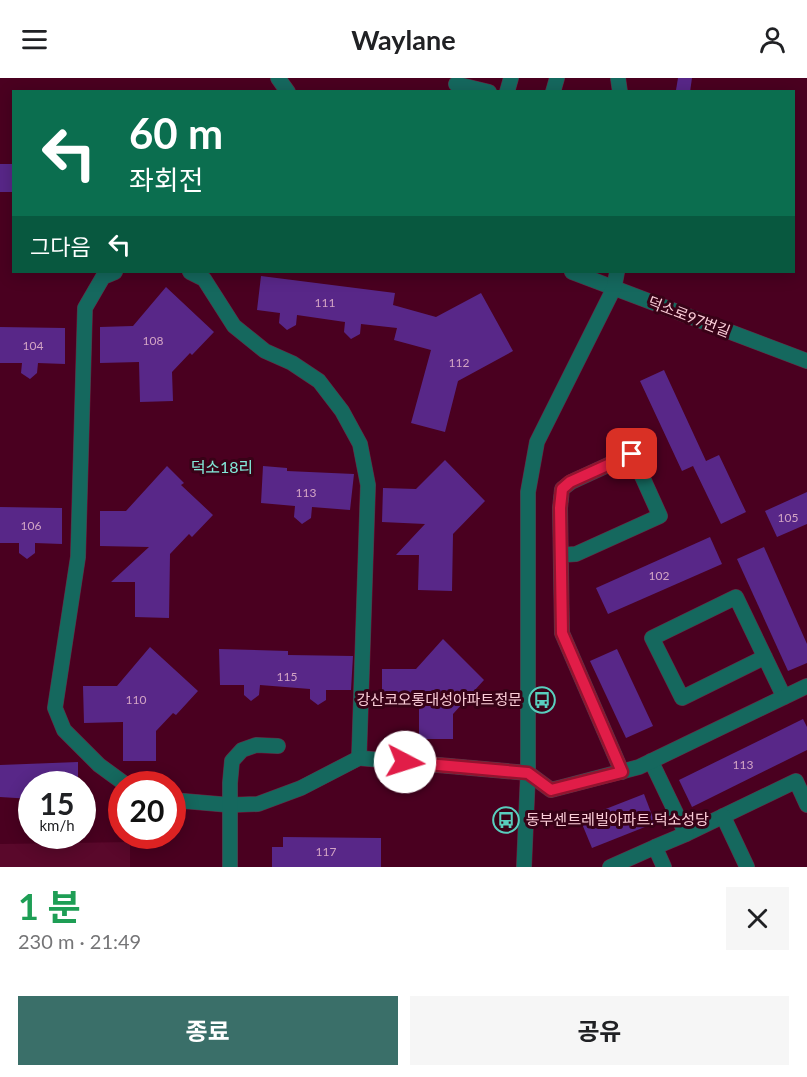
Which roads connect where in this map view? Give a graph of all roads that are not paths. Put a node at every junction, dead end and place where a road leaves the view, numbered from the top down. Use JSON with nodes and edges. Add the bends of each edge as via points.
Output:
{"nodes":[{"id":1,"x":456,"y":84,"type":"dead end"},
{"id":2,"x":481,"y":90,"type":"edge"},
{"id":3,"x":113,"y":273,"type":"edge"},
{"id":4,"x":575,"y":273,"type":"edge"},
{"id":5,"x":617,"y":273,"type":"edge"},
{"id":6,"x":208,"y":275,"type":"edge"},
{"id":7,"x":614,"y":288,"type":"junction"},
{"id":8,"x":807,"y":361,"type":"edge"},
{"id":9,"x":561,"y":555,"type":"junction"},
{"id":10,"x":765,"y":657,"type":"junction"},
{"id":11,"x":807,"y":686,"type":"edge"},
{"id":12,"x":784,"y":697,"type":"junction"},
{"id":13,"x":278,"y":746,"type":"dead end"},
{"id":14,"x":359,"y":758,"type":"junction"},
{"id":15,"x":651,"y":761,"type":"junction"},
{"id":16,"x":108,"y":772,"type":"edge"},
{"id":17,"x":622,"y":772,"type":"junction"},
{"id":18,"x":528,"y":773,"type":"junction"},
{"id":19,"x":186,"y":801,"type":"edge"},
{"id":20,"x":230,"y":805,"type":"junction"},
{"id":21,"x":807,"y":805,"type":"edge"},
{"id":22,"x":723,"y":816,"type":"junction"},
{"id":23,"x":686,"y":834,"type":"junction"},
{"id":24,"x":655,"y":847,"type":"junction"},
{"id":25,"x":230,"y":867,"type":"edge"},
{"id":26,"x":524,"y":867,"type":"edge"},
{"id":27,"x":610,"y":867,"type":"edge"},
{"id":28,"x":664,"y":867,"type":"edge"},
{"id":29,"x":747,"y":867,"type":"edge"}],
"edges":[{"from":1,"to":2,"type":"street"},
{"from":3,"to":16,"type":"street","via":[[103,277],[85,308],[78,556],[55,708],[64,730]]},
{"from":4,"to":7,"type":"street","name":"덕소로97번길"},
{"from":5,"to":7,"type":"street"},
{"from":6,"to":14,"type":"street","via":[[234,326],[265,351],[319,381],[360,444],[368,485]]},
{"from":7,"to":8,"type":"street","name":"덕소로97번길"},
{"from":7,"to":18,"type":"street","via":[[537,442],[528,492]]},
{"from":9,"to":9,"type":"street","via":[[562,489],[632,454],[660,516],[576,554]]},
{"from":9,"to":17,"type":"street","via":[[562,633]]},
{"from":10,"to":10,"type":"street","via":[[736,597],[652,638],[682,698]]},
{"from":10,"to":12,"type":"street"},
{"from":11,"to":12,"type":"street"},
{"from":12,"to":15,"type":"street"},
{"from":13,"to":20,"type":"street","via":[[256,745],[242,750],[232,761]]},
{"from":14,"to":18,"type":"street"},
{"from":14,"to":20,"type":"street","via":[[301,788],[258,804]]},
{"from":15,"to":17,"type":"street"},
{"from":15,"to":23,"type":"street"},
{"from":17,"to":18,"type":"street","via":[[551,790]]},
{"from":18,"to":26,"type":"street"},
{"from":19,"to":20,"type":"street"},
{"from":20,"to":25,"type":"street"},
{"from":21,"to":22,"type":"street","via":[[796,781]]},
{"from":22,"to":23,"type":"street"},
{"from":22,"to":29,"type":"street"},
{"from":23,"to":24,"type":"street"},
{"from":24,"to":27,"type":"street"},
{"from":24,"to":28,"type":"street"}]}
